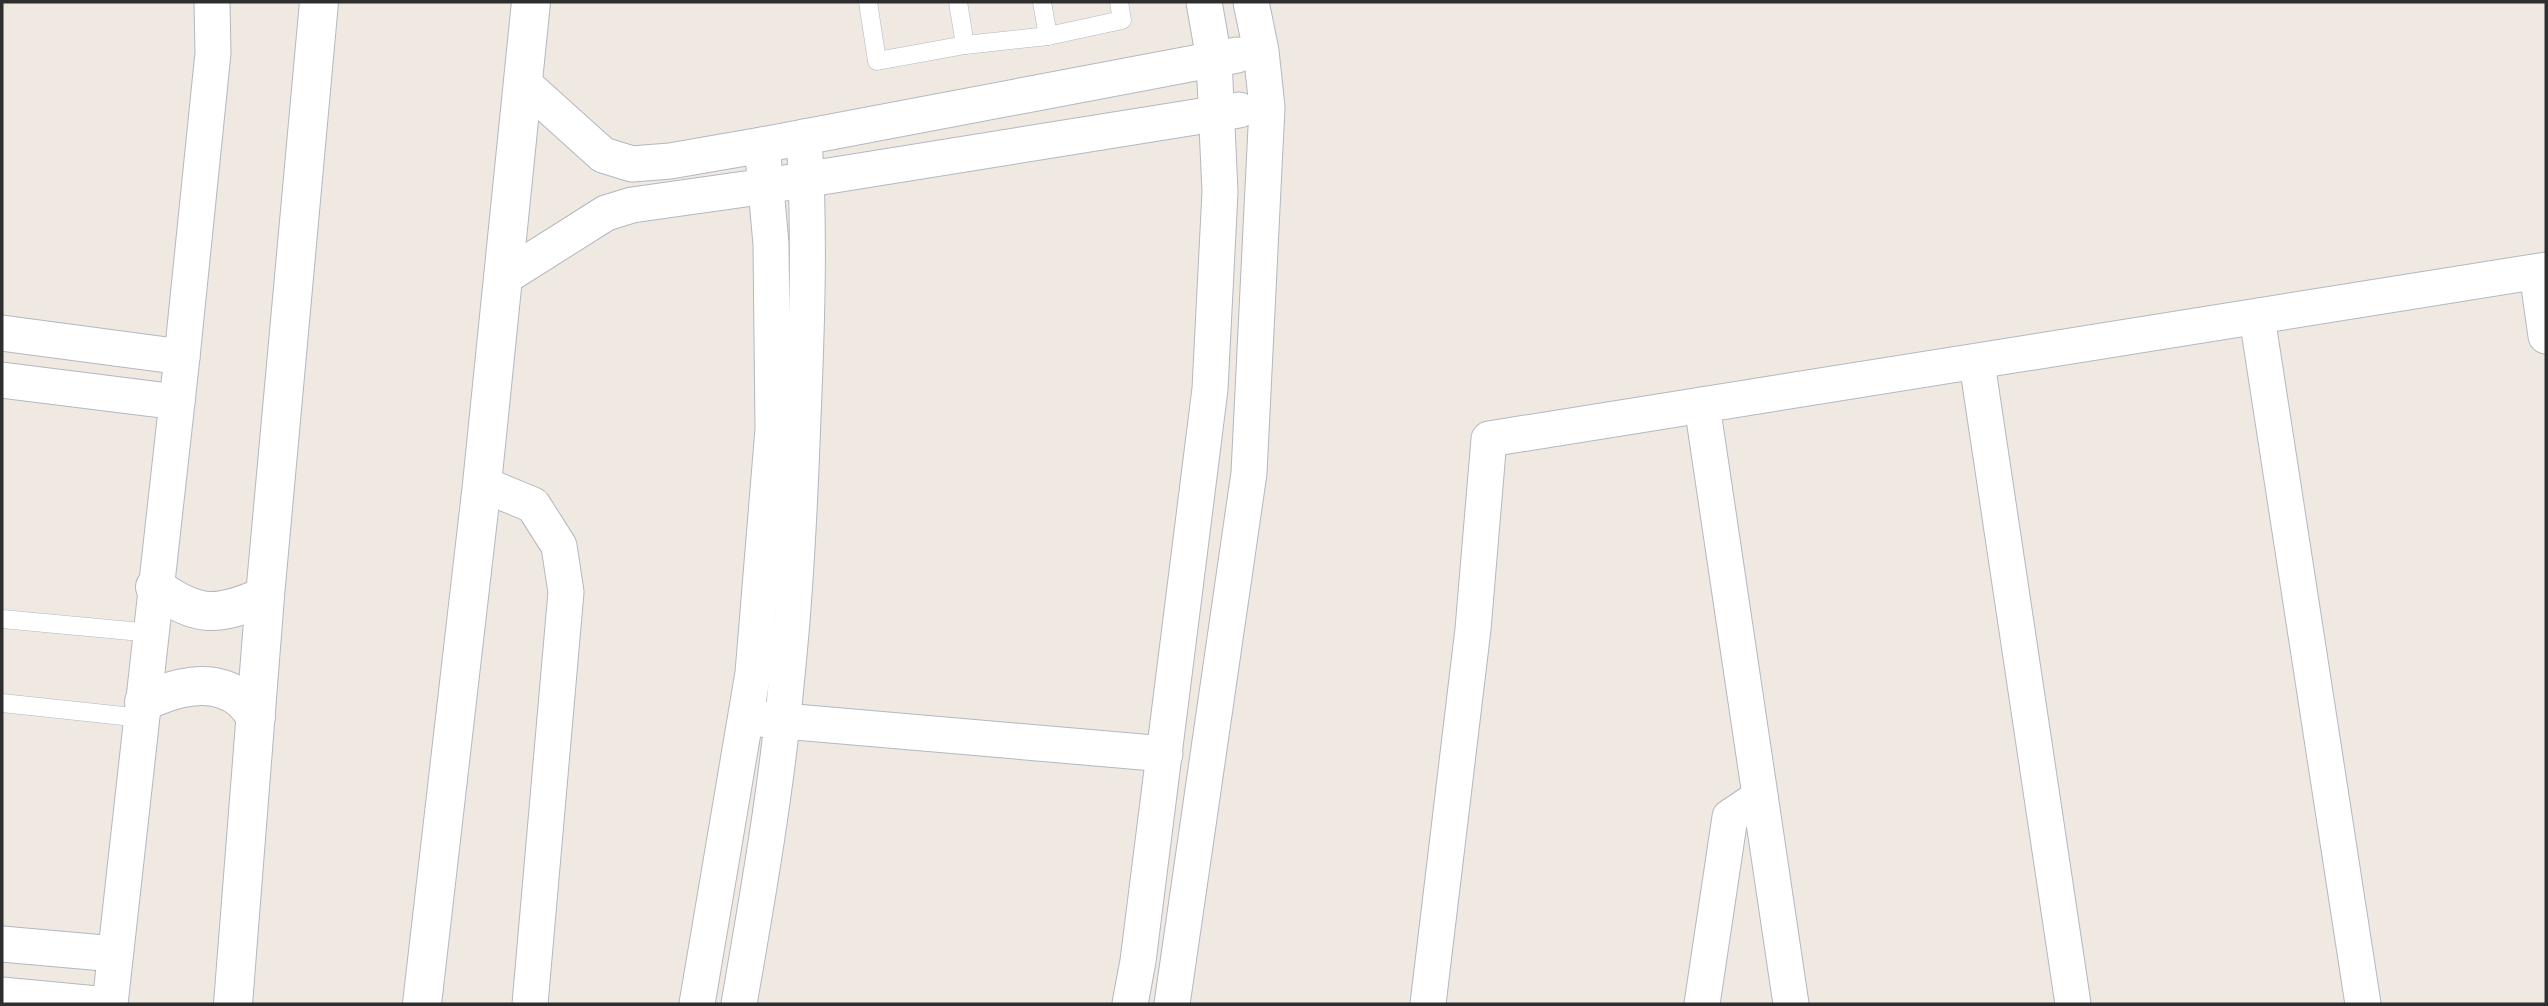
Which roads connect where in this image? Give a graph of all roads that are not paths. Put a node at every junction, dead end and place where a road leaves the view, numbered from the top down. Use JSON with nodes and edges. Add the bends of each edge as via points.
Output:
{"nodes":[{"id":1,"x":212,"y":2,"type":"edge"},
{"id":2,"x":319,"y":2,"type":"edge"},
{"id":3,"x":531,"y":2,"type":"edge"},
{"id":4,"x":868,"y":2,"type":"edge"},
{"id":5,"x":958,"y":2,"type":"edge"},
{"id":6,"x":1042,"y":2,"type":"edge"},
{"id":7,"x":1119,"y":2,"type":"edge"},
{"id":8,"x":1204,"y":2,"type":"edge"},
{"id":9,"x":1251,"y":2,"type":"edge"},
{"id":10,"x":1048,"y":36,"type":"junction"},
{"id":11,"x":965,"y":45,"type":"junction"},
{"id":12,"x":1261,"y":51,"type":"junction"},
{"id":13,"x":1214,"y":59,"type":"junction"},
{"id":14,"x":523,"y":83,"type":"junction"},
{"id":15,"x":1267,"y":107,"type":"junction"},
{"id":16,"x":1217,"y":112,"type":"junction"},
{"id":17,"x":804,"y":137,"type":"junction"},
{"id":18,"x":762,"y":145,"type":"junction"},
{"id":19,"x":807,"y":180,"type":"junction"},
{"id":20,"x":765,"y":186,"type":"junction"},
{"id":21,"x":2541,"y":271,"type":"edge"},
{"id":22,"x":503,"y":278,"type":"junction"},
{"id":23,"x":2257,"y":317,"type":"junction"},
{"id":24,"x":2,"y":333,"type":"edge"},
{"id":25,"x":2546,"y":336,"type":"edge"},
{"id":26,"x":182,"y":357,"type":"junction"},
{"id":27,"x":1977,"y":363,"type":"junction"},
{"id":28,"x":2,"y":380,"type":"edge"},
{"id":29,"x":177,"y":402,"type":"junction"},
{"id":30,"x":1702,"y":405,"type":"junction"},
{"id":31,"x":482,"y":484,"type":"junction"},
{"id":32,"x":155,"y":587,"type":"junction"},
{"id":33,"x":265,"y":596,"type":"junction"},
{"id":34,"x":2,"y":619,"type":"edge"},
{"id":35,"x":152,"y":633,"type":"junction"},
{"id":36,"x":2,"y":703,"type":"edge"},
{"id":37,"x":143,"y":710,"type":"junction"},
{"id":38,"x":256,"y":716,"type":"junction"},
{"id":39,"x":745,"y":717,"type":"junction"},
{"id":40,"x":782,"y":722,"type":"junction"},
{"id":41,"x":1165,"y":754,"type":"junction"},
{"id":42,"x":1760,"y":797,"type":"junction"},
{"id":43,"x":2,"y":944,"type":"edge"},
{"id":44,"x":115,"y":954,"type":"junction"},
{"id":45,"x":2,"y":995,"type":"edge"},
{"id":46,"x":237,"y":999,"type":"edge"},
{"id":47,"x":97,"y":1004,"type":"edge"},
{"id":48,"x":110,"y":1004,"type":"edge"},
{"id":49,"x":422,"y":1004,"type":"edge"},
{"id":50,"x":530,"y":1004,"type":"edge"},
{"id":51,"x":697,"y":1004,"type":"edge"},
{"id":52,"x":739,"y":1004,"type":"edge"},
{"id":53,"x":1130,"y":1004,"type":"edge"},
{"id":54,"x":1172,"y":1004,"type":"edge"},
{"id":55,"x":1428,"y":1004,"type":"edge"},
{"id":56,"x":1702,"y":1004,"type":"edge"},
{"id":57,"x":1791,"y":1004,"type":"edge"},
{"id":58,"x":2073,"y":1004,"type":"edge"},
{"id":59,"x":2363,"y":1004,"type":"edge"}],
"edges":[{"from":1,"to":26,"type":"street","via":[[213,53]]},
{"from":2,"to":33,"type":"main road"},
{"from":3,"to":14,"type":"main road"},
{"from":4,"to":11,"type":"lane","via":[[877,61]]},
{"from":5,"to":11,"type":"lane"},
{"from":6,"to":10,"type":"lane"},
{"from":7,"to":10,"type":"lane","via":[[1122,20]]},
{"from":8,"to":13,"type":"street"},
{"from":9,"to":12,"type":"street"},
{"from":10,"to":11,"type":"lane"},
{"from":12,"to":13,"type":"street"},
{"from":12,"to":15,"type":"street"},
{"from":13,"to":16,"type":"street"},
{"from":13,"to":17,"type":"street"},
{"from":14,"to":18,"type":"street","via":[[603,155],[632,164]]},
{"from":14,"to":22,"type":"main road"},
{"from":15,"to":16,"type":"street"},
{"from":15,"to":54,"type":"street","via":[[1250,472]]},
{"from":16,"to":19,"type":"street"},
{"from":16,"to":41,"type":"street","via":[[1220,192],[1210,389]]},
{"from":17,"to":18,"type":"street"},
{"from":17,"to":19,"type":"street"},
{"from":18,"to":20,"type":"street"},
{"from":19,"to":20,"type":"street"},
{"from":19,"to":40,"type":"street","via":[[798,545]]},
{"from":20,"to":22,"type":"street","via":[[632,205],[606,213]]},
{"from":20,"to":39,"type":"street","via":[[771,244],[773,429],[753,673]]},
{"from":21,"to":23,"type":"street"},
{"from":21,"to":25,"type":"street"},
{"from":22,"to":31,"type":"main road"},
{"from":23,"to":27,"type":"street"},
{"from":23,"to":59,"type":"street"},
{"from":24,"to":26,"type":"street"},
{"from":26,"to":29,"type":"street"},
{"from":27,"to":30,"type":"street"},
{"from":27,"to":58,"type":"street"},
{"from":28,"to":29,"type":"street"},
{"from":29,"to":32,"type":"street"},
{"from":30,"to":42,"type":"street"},
{"from":30,"to":55,"type":"street","via":[[1489,439],[1473,629]]},
{"from":31,"to":49,"type":"main road"},
{"from":31,"to":50,"type":"street","via":[[533,505],[559,545],[566,592]]},
{"from":32,"to":33,"type":"main road","via":[[201,612],[225,610]]},
{"from":32,"to":35,"type":"street"},
{"from":33,"to":38,"type":"main road"},
{"from":34,"to":35,"type":"lane"},
{"from":35,"to":37,"type":"street"},
{"from":36,"to":37,"type":"lane"},
{"from":37,"to":38,"type":"main road","via":[[168,691],[216,688],[240,698]]},
{"from":37,"to":44,"type":"street"},
{"from":38,"to":46,"type":"main road"},
{"from":39,"to":40,"type":"street"},
{"from":39,"to":51,"type":"street"},
{"from":40,"to":41,"type":"street"},
{"from":40,"to":52,"type":"street"},
{"from":41,"to":53,"type":"street"},
{"from":42,"to":56,"type":"street","via":[[1730,817]]},
{"from":42,"to":57,"type":"street"},
{"from":43,"to":44,"type":"street"},
{"from":44,"to":48,"type":"street"},
{"from":45,"to":47,"type":"street"}]}
